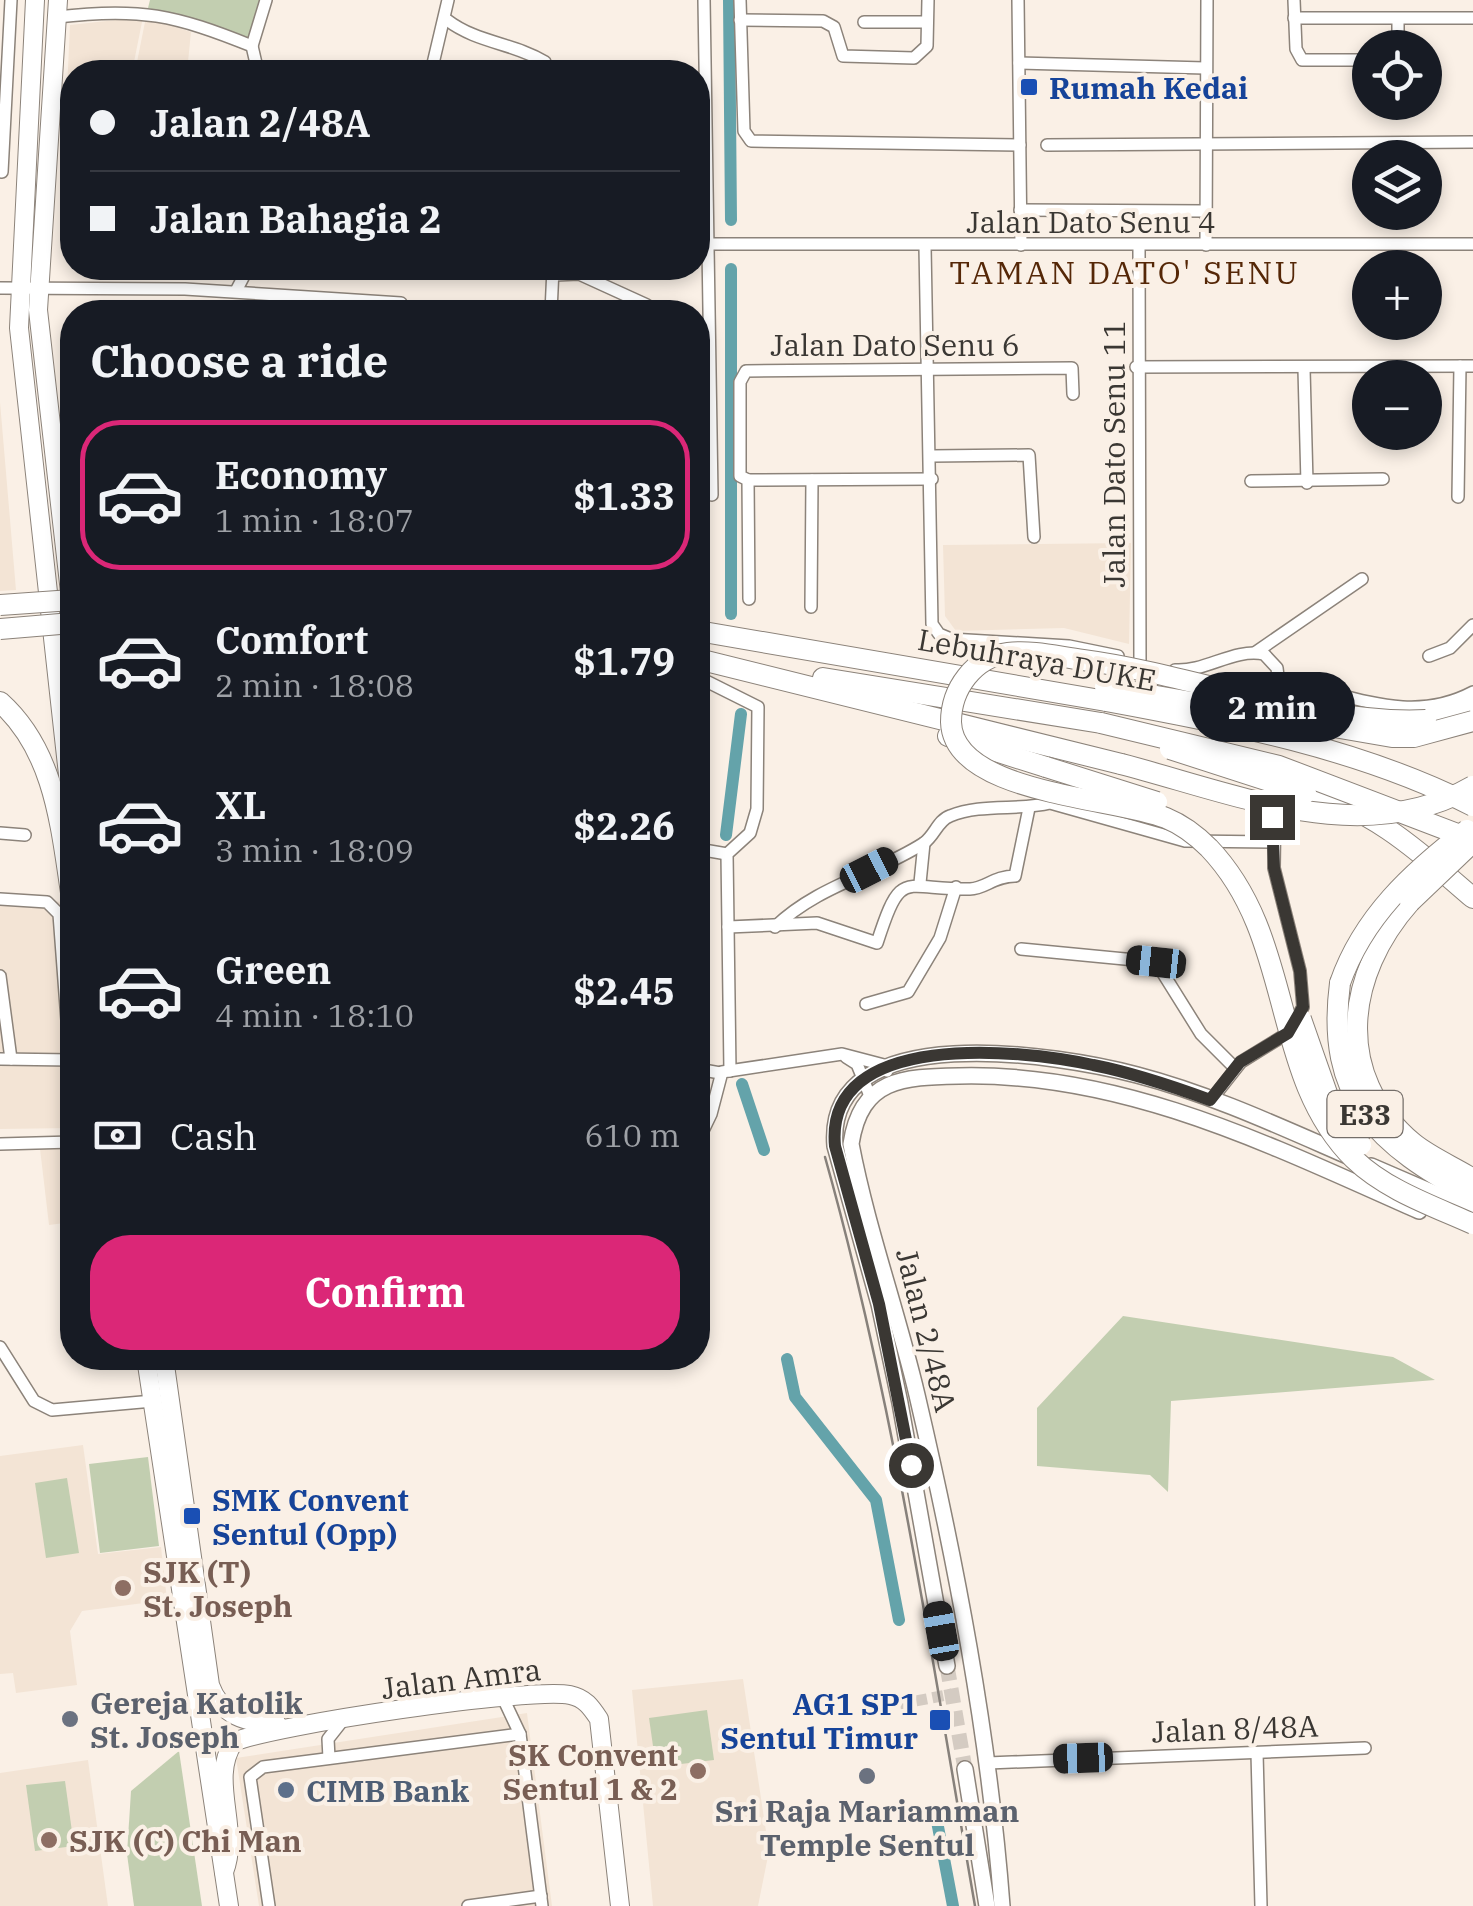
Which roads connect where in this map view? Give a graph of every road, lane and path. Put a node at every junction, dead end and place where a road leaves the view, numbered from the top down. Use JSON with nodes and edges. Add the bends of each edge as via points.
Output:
{"nodes":[{"id":1,"x":10,"y":0,"type":"edge"},
{"id":2,"x":34,"y":0,"type":"edge"},
{"id":3,"x":266,"y":0,"type":"edge"},
{"id":4,"x":448,"y":0,"type":"edge"},
{"id":5,"x":704,"y":0,"type":"edge"},
{"id":6,"x":740,"y":0,"type":"edge"},
{"id":7,"x":928,"y":0,"type":"edge"},
{"id":8,"x":1018,"y":0,"type":"edge"},
{"id":9,"x":1206,"y":0,"type":"edge"},
{"id":10,"x":1294,"y":0,"type":"edge"},
{"id":11,"x":57,"y":8,"type":"edge"},
{"id":12,"x":1294,"y":18,"type":"junction"},
{"id":13,"x":1473,"y":18,"type":"edge"},
{"id":14,"x":1398,"y":19,"type":"junction"},
{"id":15,"x":446,"y":20,"type":"junction"},
{"id":16,"x":740,"y":20,"type":"junction"},
{"id":17,"x":864,"y":22,"type":"dead end"},
{"id":18,"x":927,"y":22,"type":"junction"},
{"id":19,"x":1398,"y":30,"type":"edge"},
{"id":20,"x":9,"y":46,"type":"junction"},
{"id":21,"x":252,"y":46,"type":"junction"},
{"id":22,"x":32,"y":47,"type":"junction"},
{"id":23,"x":255,"y":60,"type":"edge"},
{"id":24,"x":434,"y":60,"type":"edge"},
{"id":25,"x":542,"y":60,"type":"edge"},
{"id":26,"x":703,"y":60,"type":"edge"},
{"id":27,"x":1352,"y":60,"type":"edge"},
{"id":28,"x":1018,"y":64,"type":"junction"},
{"id":29,"x":1204,"y":68,"type":"junction"},
{"id":30,"x":1473,"y":142,"type":"edge"},
{"id":31,"x":1020,"y":145,"type":"junction"},
{"id":32,"x":1047,"y":145,"type":"dead end"},
{"id":33,"x":1206,"y":145,"type":"junction"},
{"id":34,"x":1,"y":172,"type":"edge"},
{"id":35,"x":25,"y":173,"type":"junction"},
{"id":36,"x":1020,"y":210,"type":"junction"},
{"id":37,"x":1206,"y":212,"type":"junction"},
{"id":38,"x":710,"y":244,"type":"edge"},
{"id":39,"x":1473,"y":244,"type":"edge"},
{"id":40,"x":1021,"y":245,"type":"junction"},
{"id":41,"x":1206,"y":245,"type":"junction"},
{"id":42,"x":1139,"y":246,"type":"junction"},
{"id":43,"x":926,"y":247,"type":"junction"},
{"id":44,"x":242,"y":280,"type":"edge"},
{"id":45,"x":592,"y":280,"type":"edge"},
{"id":46,"x":10,"y":288,"type":"edge"},
{"id":47,"x":39,"y":289,"type":"junction"},
{"id":48,"x":236,"y":291,"type":"junction"},
{"id":49,"x":360,"y":300,"type":"edge"},
{"id":50,"x":636,"y":300,"type":"edge"},
{"id":51,"x":1466,"y":366,"type":"edge"},
{"id":52,"x":1136,"y":367,"type":"junction"},
{"id":53,"x":1304,"y":368,"type":"junction"},
{"id":54,"x":930,"y":369,"type":"junction"},
{"id":55,"x":710,"y":370,"type":"edge"},
{"id":56,"x":1073,"y":394,"type":"dead end"},
{"id":57,"x":932,"y":456,"type":"junction"},
{"id":58,"x":932,"y":479,"type":"junction"},
{"id":59,"x":1384,"y":479,"type":"dead end"},
{"id":60,"x":748,"y":480,"type":"junction"},
{"id":61,"x":812,"y":480,"type":"junction"},
{"id":62,"x":1251,"y":480,"type":"dead end"},
{"id":63,"x":1307,"y":483,"type":"junction"},
{"id":64,"x":712,"y":495,"type":"dead end"},
{"id":65,"x":1458,"y":498,"type":"dead end"},
{"id":66,"x":60,"y":512,"type":"edge"},
{"id":67,"x":1034,"y":537,"type":"dead end"},
{"id":68,"x":1362,"y":579,"type":"dead end"},
{"id":69,"x":749,"y":599,"type":"dead end"},
{"id":70,"x":60,"y":601,"type":"edge"},
{"id":71,"x":0,"y":605,"type":"edge"},
{"id":72,"x":811,"y":607,"type":"dead end"},
{"id":73,"x":60,"y":623,"type":"edge"},
{"id":74,"x":1473,"y":625,"type":"edge"},
{"id":75,"x":0,"y":629,"type":"edge"},
{"id":76,"x":710,"y":633,"type":"edge"},
{"id":77,"x":1256,"y":652,"type":"junction"},
{"id":78,"x":1429,"y":656,"type":"dead end"},
{"id":79,"x":1140,"y":661,"type":"junction"},
{"id":80,"x":710,"y":672,"type":"edge"},
{"id":81,"x":710,"y":674,"type":"edge"},
{"id":82,"x":710,"y":674,"type":"edge"},
{"id":83,"x":710,"y":678,"type":"edge"},
{"id":84,"x":60,"y":690,"type":"edge"},
{"id":85,"x":1473,"y":692,"type":"edge"},
{"id":86,"x":1105,"y":694,"type":"junction"},
{"id":87,"x":0,"y":702,"type":"edge"},
{"id":88,"x":1473,"y":706,"type":"edge"},
{"id":89,"x":1473,"y":721,"type":"edge"},
{"id":90,"x":1105,"y":728,"type":"junction"},
{"id":91,"x":1473,"y":786,"type":"edge"},
{"id":92,"x":1276,"y":792,"type":"dead end"},
{"id":93,"x":1473,"y":806,"type":"edge"},
{"id":94,"x":1029,"y":808,"type":"junction"},
{"id":95,"x":1473,"y":818,"type":"edge"},
{"id":96,"x":1473,"y":826,"type":"edge"},
{"id":97,"x":0,"y":833,"type":"edge"},
{"id":98,"x":25,"y":835,"type":"dead end"},
{"id":99,"x":1473,"y":841,"type":"edge"},
{"id":100,"x":924,"y":842,"type":"junction"},
{"id":101,"x":1273,"y":842,"type":"junction"},
{"id":102,"x":710,"y":851,"type":"edge"},
{"id":103,"x":727,"y":854,"type":"junction"},
{"id":104,"x":60,"y":875,"type":"edge"},
{"id":105,"x":920,"y":884,"type":"junction"},
{"id":106,"x":956,"y":887,"type":"junction"},
{"id":107,"x":1473,"y":898,"type":"edge"},
{"id":108,"x":0,"y":900,"type":"edge"},
{"id":109,"x":60,"y":904,"type":"edge"},
{"id":110,"x":728,"y":927,"type":"junction"},
{"id":111,"x":775,"y":927,"type":"junction"},
{"id":112,"x":1020,"y":949,"type":"dead end"},
{"id":113,"x":0,"y":976,"type":"edge"},
{"id":114,"x":866,"y":1004,"type":"dead end"},
{"id":115,"x":842,"y":1054,"type":"junction"},
{"id":116,"x":6,"y":1059,"type":"edge"},
{"id":117,"x":60,"y":1060,"type":"edge"},
{"id":118,"x":884,"y":1066,"type":"junction"},
{"id":119,"x":1235,"y":1068,"type":"junction"},
{"id":120,"x":710,"y":1071,"type":"edge"},
{"id":121,"x":725,"y":1072,"type":"junction"},
{"id":122,"x":860,"y":1078,"type":"junction"},
{"id":123,"x":892,"y":1082,"type":"junction"},
{"id":124,"x":870,"y":1096,"type":"junction"},
{"id":125,"x":1210,"y":1100,"type":"junction"},
{"id":126,"x":710,"y":1116,"type":"edge"},
{"id":127,"x":60,"y":1142,"type":"edge"},
{"id":128,"x":0,"y":1144,"type":"edge"},
{"id":129,"x":1473,"y":1178,"type":"edge"},
{"id":130,"x":1473,"y":1196,"type":"edge"},
{"id":131,"x":1473,"y":1210,"type":"edge"},
{"id":132,"x":1473,"y":1223,"type":"edge"},
{"id":133,"x":1473,"y":1234,"type":"edge"},
{"id":134,"x":0,"y":1348,"type":"edge"},
{"id":135,"x":148,"y":1370,"type":"edge"},
{"id":136,"x":166,"y":1370,"type":"edge"},
{"id":137,"x":153,"y":1401,"type":"junction"},
{"id":138,"x":947,"y":1666,"type":"tunnel mouth"},
{"id":139,"x":503,"y":1698,"type":"junction"},
{"id":140,"x":343,"y":1720,"type":"junction"},
{"id":141,"x":312,"y":1725,"type":"junction"},
{"id":142,"x":520,"y":1734,"type":"junction"},
{"id":143,"x":1365,"y":1748,"type":"dead end"},
{"id":144,"x":1257,"y":1753,"type":"junction"},
{"id":145,"x":329,"y":1758,"type":"junction"},
{"id":146,"x":988,"y":1764,"type":"junction"},
{"id":147,"x":965,"y":1769,"type":"tunnel mouth"},
{"id":148,"x":224,"y":1872,"type":"junction"},
{"id":149,"x":542,"y":1901,"type":"edge"},
{"id":150,"x":230,"y":1906,"type":"edge"},
{"id":151,"x":269,"y":1906,"type":"edge"},
{"id":152,"x":468,"y":1906,"type":"edge"},
{"id":153,"x":620,"y":1906,"type":"edge"},
{"id":154,"x":986,"y":1906,"type":"edge"},
{"id":155,"x":1002,"y":1906,"type":"edge"},
{"id":156,"x":1262,"y":1906,"type":"edge"}],
"edges":[{"from":1,"to":20,"type":"street"},
{"from":2,"to":22,"type":"main road"},
{"from":3,"to":21,"type":"street"},
{"from":4,"to":15,"type":"street"},
{"from":5,"to":26,"type":"street"},
{"from":6,"to":16,"type":"street"},
{"from":7,"to":18,"type":"street"},
{"from":8,"to":28,"type":"street"},
{"from":9,"to":29,"type":"street"},
{"from":10,"to":12,"type":"street"},
{"from":11,"to":21,"type":"street","via":[[144,11]]},
{"from":11,"to":47,"type":"main road"},
{"from":12,"to":14,"type":"street"},
{"from":12,"to":27,"type":"street","via":[[1298,55]]},
{"from":13,"to":14,"type":"street"},
{"from":14,"to":19,"type":"street"},
{"from":15,"to":24,"type":"street"},
{"from":15,"to":25,"type":"street","via":[[477,40]]},
{"from":16,"to":18,"type":"street","via":[[824,21],[834,27],[843,56],[920,56]]},
{"from":16,"to":31,"type":"street","via":[[744,131],[757,143]]},
{"from":17,"to":18,"type":"street"},
{"from":20,"to":22,"type":"street"},
{"from":20,"to":34,"type":"street"},
{"from":21,"to":23,"type":"street"},
{"from":22,"to":35,"type":"main road"},
{"from":28,"to":29,"type":"street"},
{"from":28,"to":31,"type":"street"},
{"from":29,"to":33,"type":"street"},
{"from":30,"to":33,"type":"street"},
{"from":31,"to":36,"type":"street"},
{"from":32,"to":33,"type":"street"},
{"from":33,"to":37,"type":"street"},
{"from":34,"to":35,"type":"street"},
{"from":35,"to":46,"type":"main road"},
{"from":36,"to":37,"type":"street"},
{"from":36,"to":40,"type":"street"},
{"from":37,"to":41,"type":"street"},
{"from":38,"to":43,"type":"street","name":"Jalan Dato Senu 4"},
{"from":39,"to":41,"type":"street","name":"Jalan Dato Senu 4"},
{"from":40,"to":42,"type":"street","name":"Jalan Dato Senu 4"},
{"from":40,"to":43,"type":"street","name":"Jalan Dato Senu 4"},
{"from":41,"to":42,"type":"street","name":"Jalan Dato Senu 4"},
{"from":42,"to":52,"type":"street","name":"Jalan Dato Senu 11"},
{"from":43,"to":54,"type":"street"},
{"from":44,"to":48,"type":"street"},
{"from":45,"to":50,"type":"street"},
{"from":46,"to":47,"type":"street"},
{"from":46,"to":84,"type":"main road"},
{"from":47,"to":48,"type":"street"},
{"from":47,"to":66,"type":"main road"},
{"from":48,"to":49,"type":"street"},
{"from":51,"to":53,"type":"street"},
{"from":51,"to":65,"type":"street"},
{"from":52,"to":53,"type":"street"},
{"from":52,"to":79,"type":"street","name":"Jalan Dato Senu 11"},
{"from":53,"to":63,"type":"street"},
{"from":54,"to":56,"type":"street","name":"Jalan Dato Senu 6","via":[[1072,368]]},
{"from":54,"to":57,"type":"street"},
{"from":54,"to":60,"type":"street","name":"Jalan Dato Senu 6","via":[[746,371],[740,382],[740,476]]},
{"from":55,"to":64,"type":"street"},
{"from":57,"to":58,"type":"street"},
{"from":57,"to":67,"type":"street","via":[[1029,455]]},
{"from":58,"to":61,"type":"street"},
{"from":58,"to":79,"type":"street","via":[[932,624],[939,634],[1068,646]]},
{"from":59,"to":63,"type":"street"},
{"from":60,"to":61,"type":"street"},
{"from":60,"to":69,"type":"street","name":"Jalan Dato Senu 6"},
{"from":61,"to":72,"type":"street"},
{"from":62,"to":63,"type":"street"},
{"from":68,"to":77,"type":"street"},
{"from":70,"to":71,"type":"highway","bridge":true},
{"from":73,"to":75,"type":"highway","bridge":true},
{"from":74,"to":78,"type":"street","via":[[1450,648]]},
{"from":76,"to":86,"type":"highway","name":"Lebuhraya DUKE","via":[[941,674]]},
{"from":77,"to":79,"type":"street","via":[[1194,670]]},
{"from":77,"to":85,"type":"street","via":[[1272,659],[1280,687],[1402,711]]},
{"from":80,"to":90,"type":"highway","name":"Lebuhraya DUKE","via":[[975,702]]},
{"from":81,"to":91,"type":"highway","bridge":true,"via":[[1303,810],[1362,818],[1414,812]]},
{"from":82,"to":132,"type":"highway","bridge":true,"via":[[1046,767],[1178,810],[1206,826],[1246,868],[1280,942],[1310,1048],[1345,1127],[1370,1156]]},
{"from":83,"to":103,"type":"street","via":[[758,707],[757,809],[750,833]]},
{"from":86,"to":89,"type":"highway","bridge":true,"via":[[1392,737]]},
{"from":86,"to":93,"type":"highway","name":"Lebuhraya DUKE","bridge":true,"via":[[1341,754]]},
{"from":87,"to":104,"type":"highway","via":[[32,738],[45,766]]},
{"from":88,"to":132,"type":"highway","bridge":true,"via":[[1426,720],[1362,717],[1111,664],[1006,653],[968,672],[954,698],[951,725],[960,750],[985,772],[1117,803],[1194,832],[1249,898],[1296,1052],[1330,1132],[1357,1161],[1407,1195]]},
{"from":90,"to":99,"type":"highway","name":"Lebuhraya DUKE","bridge":true,"via":[[1280,766]]},
{"from":90,"to":107,"type":"highway","bridge":true,"via":[[1355,809]]},
{"from":92,"to":101,"type":"street"},
{"from":94,"to":100,"type":"street","via":[[948,816]]},
{"from":94,"to":101,"type":"street","via":[[1073,806],[1185,842]]},
{"from":94,"to":106,"type":"street","via":[[1015,876],[998,876],[972,890]]},
{"from":95,"to":96,"type":"highway"},
{"from":96,"to":130,"type":"highway","number":"E33","bridge":true,"via":[[1386,902],[1353,946],[1335,1024],[1340,1062],[1374,1128],[1399,1153]]},
{"from":97,"to":98,"type":"street"},
{"from":99,"to":129,"type":"highway","bridge":true,"via":[[1388,928],[1370,957],[1357,1014],[1368,1082],[1388,1117],[1414,1144]]},
{"from":100,"to":105,"type":"street"},
{"from":100,"to":111,"type":"street","via":[[814,898]]},
{"from":101,"to":119,"type":"street","via":[[1303,1007],[1288,1033]]},
{"from":102,"to":103,"type":"street"},
{"from":103,"to":110,"type":"street"},
{"from":105,"to":106,"type":"street"},
{"from":105,"to":111,"type":"street","via":[[896,894],[876,943],[817,923]]},
{"from":106,"to":114,"type":"street","via":[[940,938],[908,992]]},
{"from":108,"to":109,"type":"street"},
{"from":110,"to":111,"type":"street"},
{"from":110,"to":121,"type":"street"},
{"from":112,"to":119,"type":"street","via":[[1156,962],[1201,1034]]},
{"from":113,"to":116,"type":"street"},
{"from":115,"to":118,"type":"street"},
{"from":115,"to":121,"type":"street"},
{"from":115,"to":122,"type":"street","via":[[857,1064]]},
{"from":116,"to":117,"type":"street"},
{"from":118,"to":122,"type":"main road"},
{"from":118,"to":123,"type":"street"},
{"from":118,"to":125,"type":"main road","via":[[995,1054],[1140,1076]]},
{"from":119,"to":125,"type":"street"},
{"from":120,"to":121,"type":"street"},
{"from":121,"to":126,"type":"street"},
{"from":122,"to":124,"type":"street"},
{"from":122,"to":138,"type":"main road","name":"Jalan 2/48A","via":[[833,1127],[835,1146],[897,1387]]},
{"from":123,"to":124,"type":"main road"},
{"from":123,"to":133,"type":"main road","via":[[990,1075],[1134,1096],[1218,1124]]},
{"from":124,"to":146,"type":"main road","name":"Jalan 2/48A","via":[[854,1124],[854,1158],[916,1392]]},
{"from":125,"to":131,"type":"main road"},
{"from":127,"to":128,"type":"street"},
{"from":134,"to":137,"type":"street","via":[[34,1402],[52,1410]]},
{"from":135,"to":137,"type":"main road"},
{"from":136,"to":141,"type":"main road","via":[[214,1695],[241,1720]]},
{"from":137,"to":148,"type":"main road"},
{"from":139,"to":140,"type":"main road","name":"Jalan Amra"},
{"from":139,"to":142,"type":"street"},
{"from":139,"to":153,"type":"main road","name":"Jalan Amra","via":[[573,1696],[599,1718]]},
{"from":140,"to":141,"type":"main road","name":"Jalan Amra"},
{"from":140,"to":145,"type":"street","via":[[328,1739]]},
{"from":141,"to":148,"type":"main road","via":[[249,1735],[226,1753],[232,1851]]},
{"from":142,"to":145,"type":"street"},
{"from":142,"to":149,"type":"street"},
{"from":143,"to":144,"type":"street","name":"Jalan 8/48A"},
{"from":144,"to":146,"type":"street","name":"Jalan 8/48A"},
{"from":144,"to":156,"type":"street"},
{"from":145,"to":151,"type":"street","via":[[263,1767],[250,1777]]},
{"from":146,"to":155,"type":"main road","name":"Jalan 2/48A"},
{"from":147,"to":154,"type":"main road"},
{"from":148,"to":150,"type":"main road"},
{"from":149,"to":152,"type":"street"}]}
